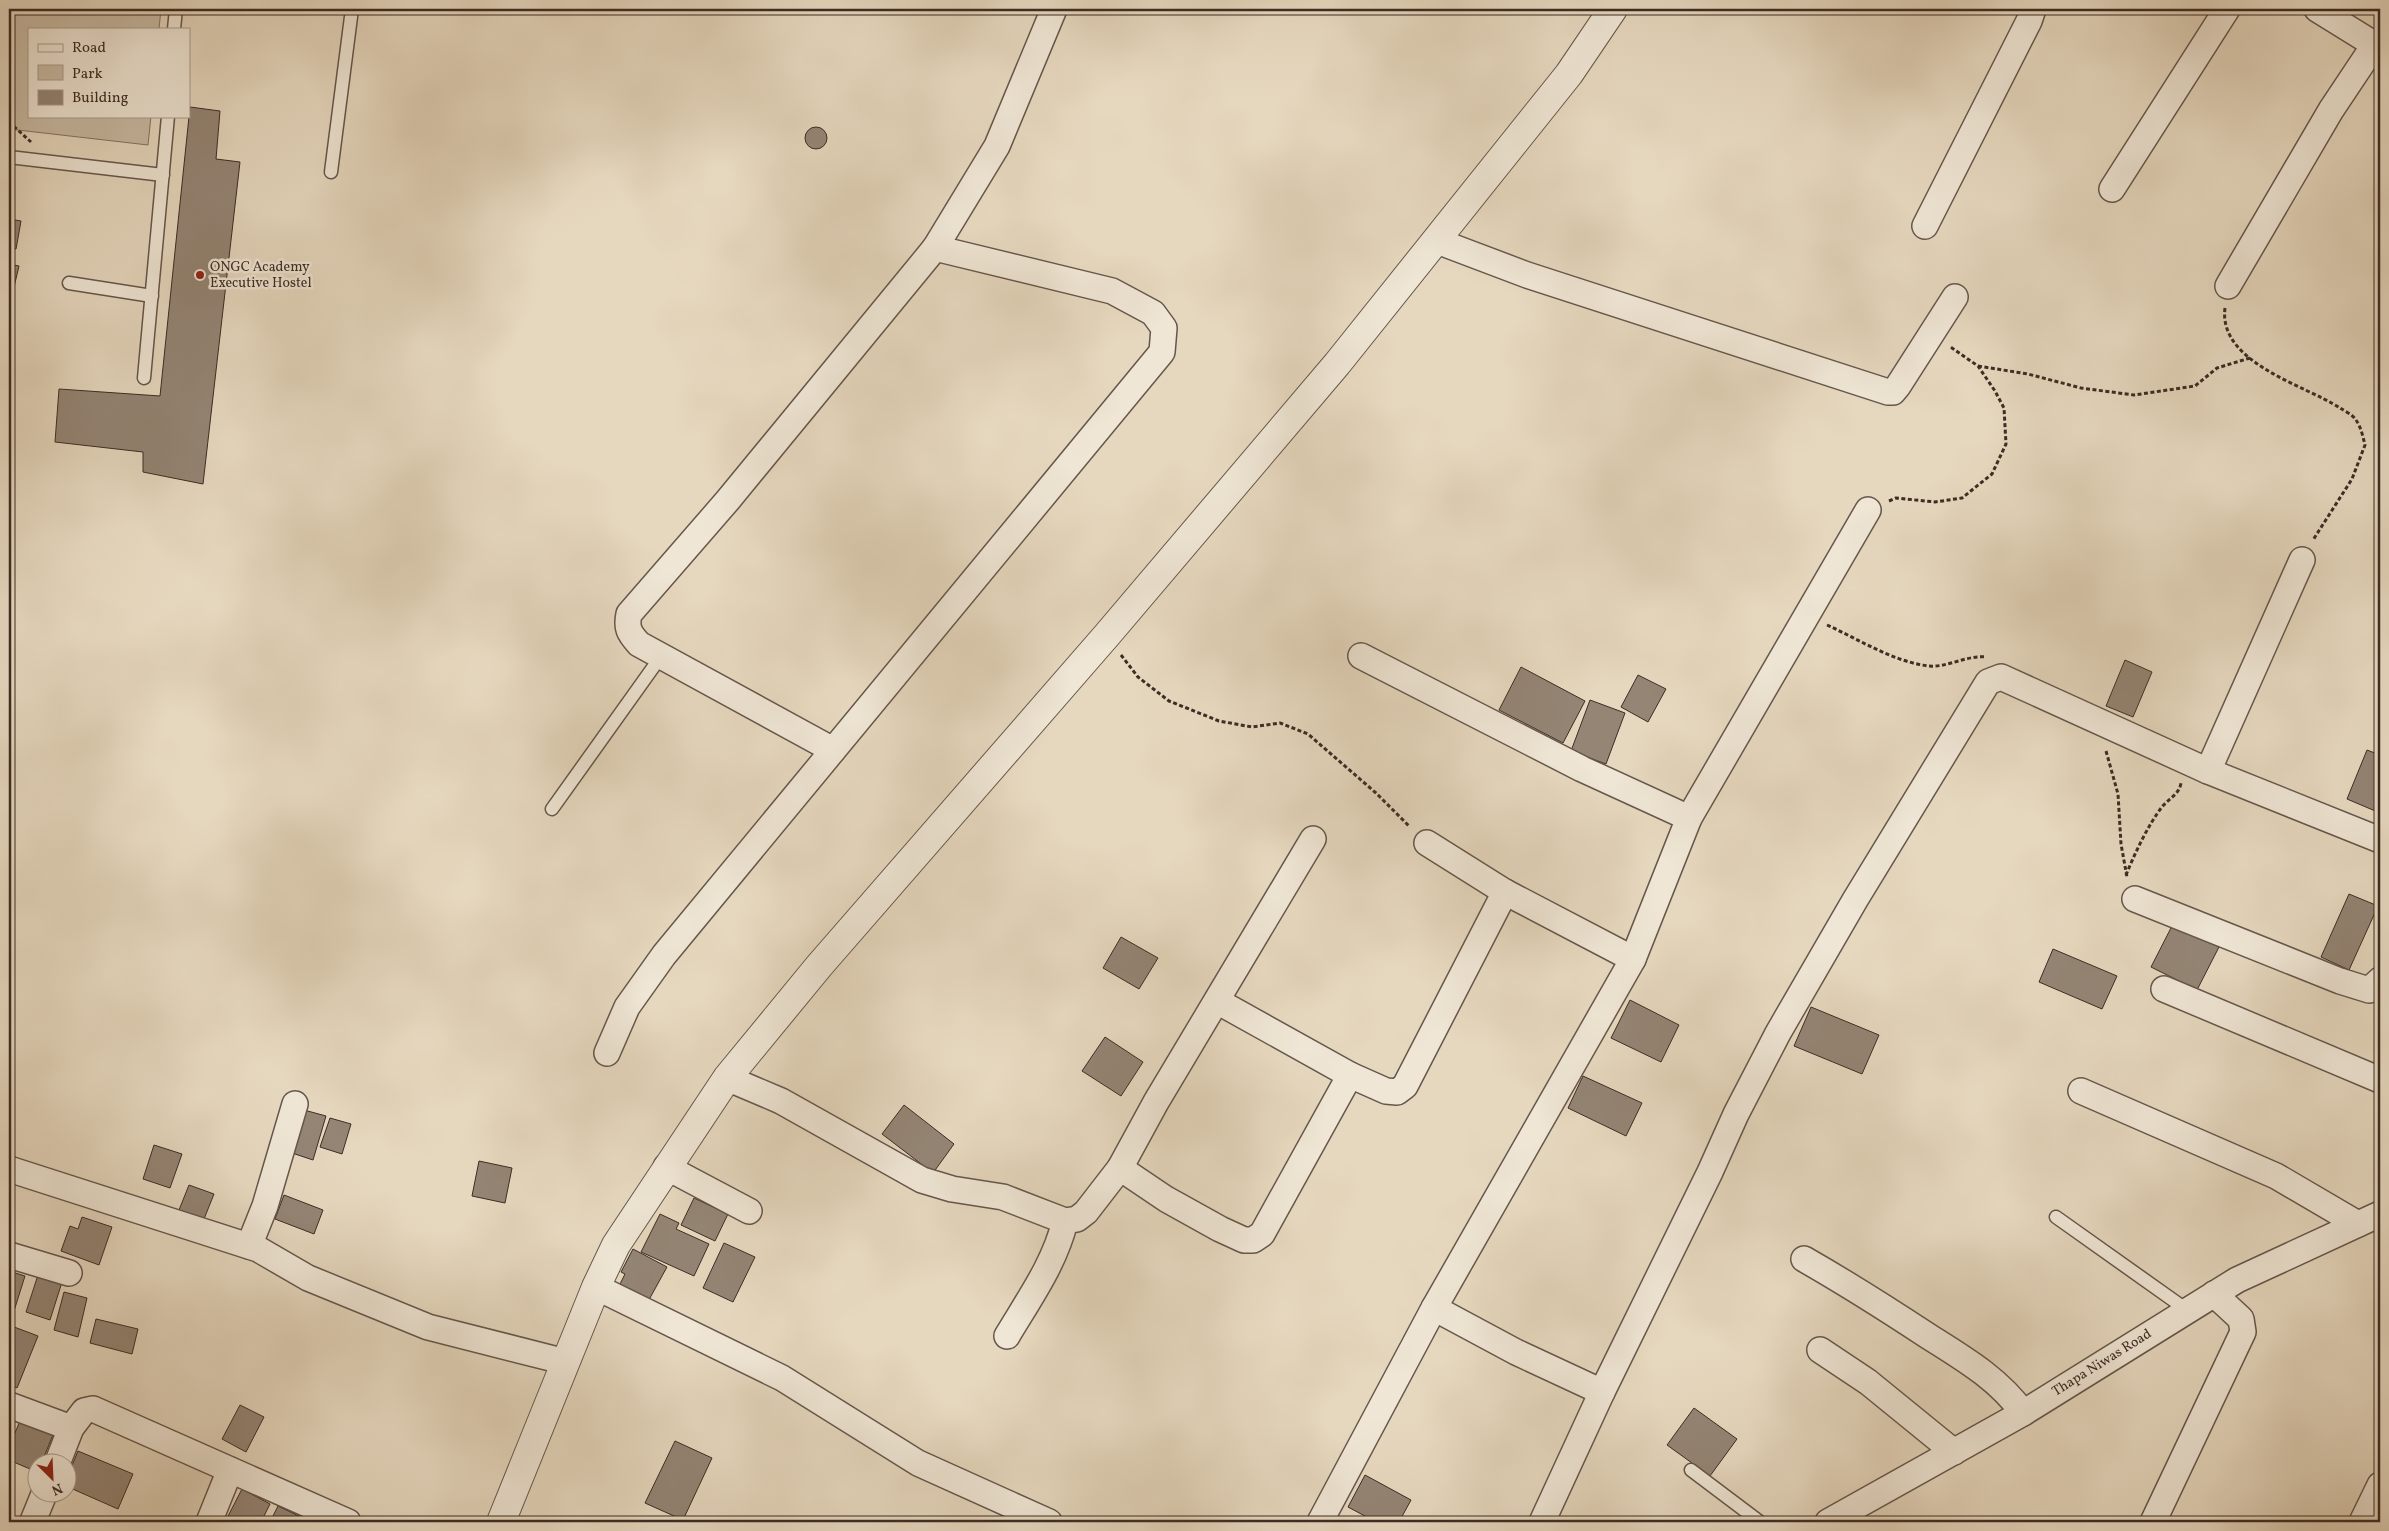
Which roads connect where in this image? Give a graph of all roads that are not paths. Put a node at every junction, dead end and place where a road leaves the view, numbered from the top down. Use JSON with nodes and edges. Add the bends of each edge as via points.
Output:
{"nodes":[{"id":1,"x":176,"y":9,"type":"edge"},
{"id":2,"x":352,"y":9,"type":"edge"},
{"id":3,"x":1054,"y":9,"type":"edge"},
{"id":4,"x":1613,"y":9,"type":"edge"},
{"id":5,"x":2033,"y":9,"type":"edge"},
{"id":6,"x":2227,"y":9,"type":"edge"},
{"id":7,"x":2317,"y":9,"type":"edge"},
{"id":8,"x":174,"y":28,"type":"edge"},
{"id":9,"x":2377,"y":46,"type":"edge"},
{"id":10,"x":168,"y":118,"type":"edge"},
{"id":11,"x":9,"y":157,"type":"edge"},
{"id":12,"x":331,"y":172,"type":"dead end"},
{"id":13,"x":163,"y":175,"type":"junction"},
{"id":14,"x":2112,"y":189,"type":"dead end"},
{"id":15,"x":1925,"y":226,"type":"dead end"},
{"id":16,"x":1437,"y":241,"type":"junction"},
{"id":17,"x":936,"y":248,"type":"junction"},
{"id":18,"x":69,"y":283,"type":"dead end"},
{"id":19,"x":2228,"y":286,"type":"road end"},
{"id":20,"x":152,"y":296,"type":"junction"},
{"id":21,"x":1955,"y":298,"type":"dead end"},
{"id":22,"x":144,"y":378,"type":"dead end"},
{"id":23,"x":1868,"y":510,"type":"road end"},
{"id":24,"x":2302,"y":560,"type":"road end"},
{"id":25,"x":662,"y":656,"type":"junction"},
{"id":26,"x":1361,"y":656,"type":"dead end"},
{"id":27,"x":833,"y":750,"type":"junction"},
{"id":28,"x":2208,"y":771,"type":"junction"},
{"id":29,"x":552,"y":809,"type":"dead end"},
{"id":30,"x":1688,"y":818,"type":"junction"},
{"id":31,"x":1313,"y":840,"type":"dead end"},
{"id":32,"x":2380,"y":840,"type":"edge"},
{"id":33,"x":1426,"y":843,"type":"road end"},
{"id":34,"x":1505,"y":892,"type":"junction"},
{"id":35,"x":2135,"y":899,"type":"road end"},
{"id":36,"x":1633,"y":959,"type":"junction"},
{"id":37,"x":2380,"y":980,"type":"edge"},
{"id":38,"x":2164,"y":989,"type":"dead end"},
{"id":39,"x":1217,"y":1001,"type":"junction"},
{"id":40,"x":607,"y":1052,"type":"dead end"},
{"id":41,"x":1350,"y":1075,"type":"junction"},
{"id":42,"x":728,"y":1078,"type":"junction"},
{"id":43,"x":2380,"y":1080,"type":"edge"},
{"id":44,"x":2081,"y":1091,"type":"dead end"},
{"id":45,"x":295,"y":1104,"type":"dead end"},
{"id":46,"x":666,"y":1167,"type":"junction"},
{"id":47,"x":1120,"y":1168,"type":"junction"},
{"id":48,"x":9,"y":1169,"type":"edge"},
{"id":49,"x":749,"y":1211,"type":"dead end"},
{"id":50,"x":2056,"y":1217,"type":"dead end"},
{"id":51,"x":2369,"y":1219,"type":"edge"},
{"id":52,"x":1065,"y":1221,"type":"junction"},
{"id":53,"x":249,"y":1246,"type":"junction"},
{"id":54,"x":9,"y":1255,"type":"edge"},
{"id":55,"x":1804,"y":1259,"type":"dead end"},
{"id":56,"x":69,"y":1273,"type":"dead end"},
{"id":57,"x":596,"y":1287,"type":"junction"},
{"id":58,"x":2214,"y":1294,"type":"junction"},
{"id":59,"x":1434,"y":1308,"type":"junction"},
{"id":60,"x":2187,"y":1310,"type":"junction"},
{"id":61,"x":1007,"y":1336,"type":"dead end"},
{"id":62,"x":1820,"y":1350,"type":"dead end"},
{"id":63,"x":566,"y":1362,"type":"junction"},
{"id":64,"x":1602,"y":1392,"type":"junction"},
{"id":65,"x":9,"y":1405,"type":"edge"},
{"id":66,"x":2023,"y":1413,"type":"junction"},
{"id":67,"x":72,"y":1428,"type":"junction"},
{"id":68,"x":1954,"y":1452,"type":"junction"},
{"id":69,"x":61,"y":1454,"type":"edge"},
{"id":70,"x":230,"y":1470,"type":"junction"},
{"id":71,"x":1691,"y":1470,"type":"dead end"},
{"id":72,"x":2380,"y":1485,"type":"edge"},
{"id":73,"x":40,"y":1504,"type":"edge"},
{"id":74,"x":33,"y":1521,"type":"dead end"},
{"id":75,"x":209,"y":1522,"type":"edge"},
{"id":76,"x":348,"y":1522,"type":"edge"},
{"id":77,"x":500,"y":1522,"type":"edge"},
{"id":78,"x":1049,"y":1522,"type":"edge"},
{"id":79,"x":1320,"y":1522,"type":"edge"},
{"id":80,"x":1542,"y":1522,"type":"edge"},
{"id":81,"x":1760,"y":1522,"type":"edge"},
{"id":82,"x":1828,"y":1522,"type":"edge"},
{"id":83,"x":2153,"y":1522,"type":"edge"},
{"id":84,"x":2362,"y":1522,"type":"edge"}],
"edges":[{"from":1,"to":8,"type":"lane"},
{"from":2,"to":12,"type":"lane"},
{"from":3,"to":17,"type":"street","via":[[998,146]]},
{"from":4,"to":16,"type":"street","via":[[1569,74]]},
{"from":5,"to":15,"type":"street"},
{"from":6,"to":14,"type":"street"},
{"from":7,"to":9,"type":"street"},
{"from":9,"to":19,"type":"street","via":[[2331,110]]},
{"from":10,"to":13,"type":"lane"},
{"from":11,"to":13,"type":"lane"},
{"from":13,"to":20,"type":"lane"},
{"from":16,"to":21,"type":"street","via":[[1527,275],[1888,392],[1893,392],[1898,386]]},
{"from":16,"to":42,"type":"street","via":[[1337,364],[819,966]]},
{"from":17,"to":25,"type":"street","via":[[630,614],[626,625],[631,635],[639,644]]},
{"from":17,"to":27,"type":"street","via":[[1112,291],[1154,313],[1164,328],[1162,352]]},
{"from":18,"to":20,"type":"lane"},
{"from":20,"to":22,"type":"lane"},
{"from":23,"to":30,"type":"street"},
{"from":24,"to":28,"type":"street"},
{"from":25,"to":27,"type":"street"},
{"from":25,"to":29,"type":"lane"},
{"from":26,"to":30,"type":"street","via":[[1582,769]]},
{"from":27,"to":40,"type":"street","via":[[664,954],[627,1007]]},
{"from":28,"to":32,"type":"street"},
{"from":28,"to":64,"type":"street","via":[[2001,677],[1988,682],[1854,900],[1778,1033]]},
{"from":30,"to":36,"type":"street"},
{"from":31,"to":39,"type":"street"},
{"from":33,"to":34,"type":"street"},
{"from":34,"to":36,"type":"street"},
{"from":34,"to":41,"type":"street","via":[[1406,1086],[1397,1092],[1386,1091]]},
{"from":35,"to":37,"type":"street","via":[[2340,981],[2369,990]]},
{"from":36,"to":59,"type":"street"},
{"from":38,"to":43,"type":"street"},
{"from":39,"to":41,"type":"street"},
{"from":39,"to":47,"type":"street"},
{"from":41,"to":47,"type":"street","via":[[1262,1234],[1254,1240],[1244,1240],[1212,1224],[1166,1199]]},
{"from":42,"to":46,"type":"street"},
{"from":42,"to":52,"type":"street","via":[[781,1101],[922,1180],[952,1189],[1003,1197]]},
{"from":44,"to":51,"type":"street"},
{"from":45,"to":53,"type":"street","via":[[266,1206]]},
{"from":46,"to":49,"type":"street"},
{"from":46,"to":57,"type":"street","via":[[616,1245]]},
{"from":47,"to":52,"type":"street","via":[[1086,1212],[1077,1219]]},
{"from":48,"to":53,"type":"street"},
{"from":50,"to":60,"type":"lane"},
{"from":51,"to":58,"type":"street","name":"Thapa Niwas Road","via":[[2237,1280]]},
{"from":52,"to":61,"type":"street","via":[[1051,1263]]},
{"from":53,"to":63,"type":"street","via":[[308,1278],[428,1327]]},
{"from":54,"to":56,"type":"street"},
{"from":55,"to":66,"type":"street","via":[[1975,1366],[2010,1395]]},
{"from":57,"to":63,"type":"street"},
{"from":57,"to":78,"type":"street","via":[[782,1378],[918,1463]]},
{"from":58,"to":60,"type":"street","name":"Thapa Niwas Road"},
{"from":58,"to":83,"type":"street","via":[[2241,1319],[2243,1332]]},
{"from":59,"to":64,"type":"street","via":[[1516,1352]]},
{"from":59,"to":79,"type":"street"},
{"from":60,"to":66,"type":"street","name":"Thapa Niwas Road"},
{"from":62,"to":68,"type":"street","via":[[1868,1382]]},
{"from":63,"to":77,"type":"street"},
{"from":64,"to":80,"type":"street"},
{"from":65,"to":67,"type":"street"},
{"from":66,"to":68,"type":"street","name":"Thapa Niwas Road"},
{"from":67,"to":69,"type":"street"},
{"from":67,"to":70,"type":"street","via":[[84,1411],[92,1409]]},
{"from":68,"to":82,"type":"street","name":"Thapa Niwas Road"},
{"from":70,"to":75,"type":"street"},
{"from":70,"to":76,"type":"street"},
{"from":71,"to":81,"type":"lane"},
{"from":72,"to":84,"type":"street"},
{"from":73,"to":74,"type":"street"}]}
